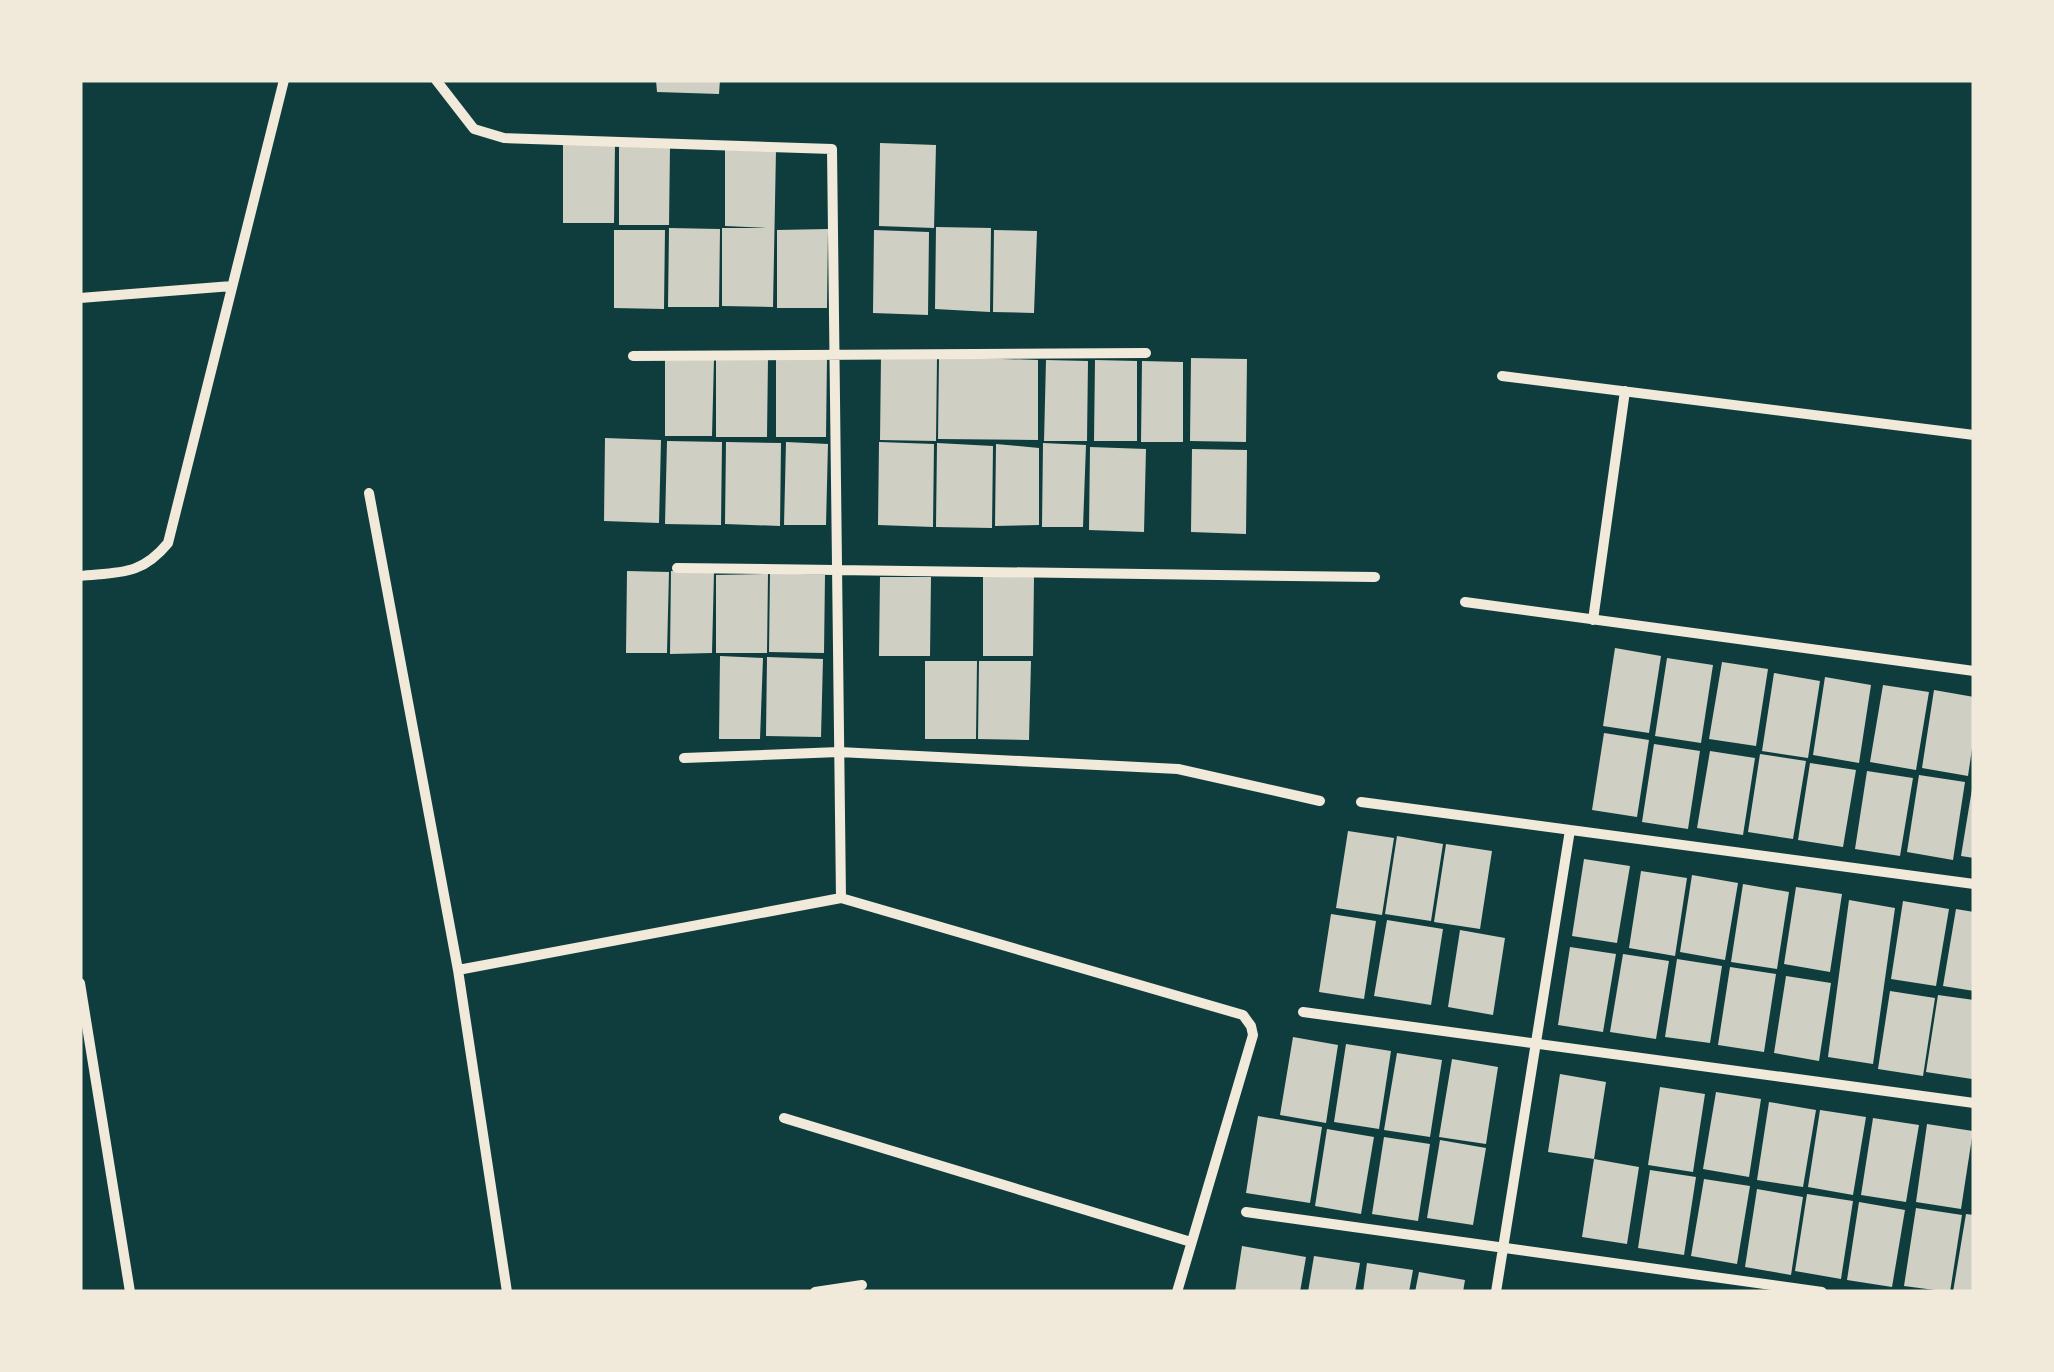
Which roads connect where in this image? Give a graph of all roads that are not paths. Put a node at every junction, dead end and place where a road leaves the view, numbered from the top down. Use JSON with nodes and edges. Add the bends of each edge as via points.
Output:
{"nodes":[{"id":1,"x":284,"y":80,"type":"edge"},
{"id":2,"x":436,"y":80,"type":"edge"},
{"id":3,"x":232,"y":286,"type":"junction"},
{"id":4,"x":80,"y":298,"type":"edge"},
{"id":5,"x":835,"y":352,"type":"junction"},
{"id":6,"x":1146,"y":353,"type":"dead end"},
{"id":7,"x":633,"y":356,"type":"dead end"},
{"id":8,"x":1502,"y":376,"type":"dead end"},
{"id":9,"x":1625,"y":390,"type":"junction"},
{"id":10,"x":1974,"y":434,"type":"edge"},
{"id":11,"x":368,"y":492,"type":"dead end"},
{"id":12,"x":677,"y":568,"type":"dead end"},
{"id":13,"x":836,"y":568,"type":"junction"},
{"id":14,"x":80,"y":576,"type":"edge"},
{"id":15,"x":1375,"y":577,"type":"dead end"},
{"id":16,"x":1465,"y":602,"type":"dead end"},
{"id":17,"x":1593,"y":620,"type":"junction"},
{"id":18,"x":1974,"y":670,"type":"edge"},
{"id":19,"x":839,"y":752,"type":"junction"},
{"id":20,"x":684,"y":758,"type":"dead end"},
{"id":21,"x":1320,"y":800,"type":"dead end"},
{"id":22,"x":1360,"y":802,"type":"dead end"},
{"id":23,"x":1570,"y":830,"type":"junction"},
{"id":24,"x":1974,"y":884,"type":"edge"},
{"id":25,"x":842,"y":898,"type":"junction"},
{"id":26,"x":458,"y":970,"type":"junction"},
{"id":27,"x":80,"y":983,"type":"edge"},
{"id":28,"x":1303,"y":1012,"type":"dead end"},
{"id":29,"x":1535,"y":1042,"type":"junction"},
{"id":30,"x":1974,"y":1103,"type":"edge"},
{"id":31,"x":784,"y":1118,"type":"dead end"},
{"id":32,"x":1246,"y":1212,"type":"dead end"},
{"id":33,"x":1191,"y":1242,"type":"junction"},
{"id":34,"x":1503,"y":1246,"type":"junction"},
{"id":35,"x":862,"y":1284,"type":"dead end"},
{"id":36,"x":130,"y":1292,"type":"edge"},
{"id":37,"x":507,"y":1292,"type":"edge"},
{"id":38,"x":815,"y":1292,"type":"edge"},
{"id":39,"x":1177,"y":1292,"type":"edge"},
{"id":40,"x":1496,"y":1292,"type":"edge"},
{"id":41,"x":1822,"y":1292,"type":"edge"}],
"edges":[{"from":1,"to":3,"type":"street"},
{"from":2,"to":5,"type":"street","via":[[474,129],[504,138],[832,149]]},
{"from":3,"to":4,"type":"street"},
{"from":3,"to":14,"type":"street","via":[[168,543],[136,570]]},
{"from":5,"to":6,"type":"street"},
{"from":5,"to":7,"type":"street"},
{"from":5,"to":13,"type":"street"},
{"from":8,"to":9,"type":"street"},
{"from":9,"to":10,"type":"street"},
{"from":9,"to":17,"type":"street"},
{"from":11,"to":26,"type":"street"},
{"from":12,"to":13,"type":"street"},
{"from":13,"to":15,"type":"street"},
{"from":13,"to":19,"type":"street"},
{"from":16,"to":17,"type":"street"},
{"from":17,"to":18,"type":"street"},
{"from":19,"to":20,"type":"street"},
{"from":19,"to":21,"type":"street","via":[[1178,769]]},
{"from":19,"to":25,"type":"street"},
{"from":22,"to":23,"type":"street"},
{"from":23,"to":24,"type":"street"},
{"from":23,"to":29,"type":"street"},
{"from":25,"to":26,"type":"street"},
{"from":25,"to":33,"type":"street","via":[[1243,1015],[1253,1035]]},
{"from":26,"to":37,"type":"street"},
{"from":27,"to":36,"type":"street"},
{"from":28,"to":29,"type":"street"},
{"from":29,"to":30,"type":"street"},
{"from":29,"to":34,"type":"street"},
{"from":31,"to":33,"type":"street"},
{"from":32,"to":34,"type":"street"},
{"from":33,"to":39,"type":"street"},
{"from":34,"to":40,"type":"street"},
{"from":34,"to":41,"type":"street"},
{"from":35,"to":38,"type":"street"}]}
